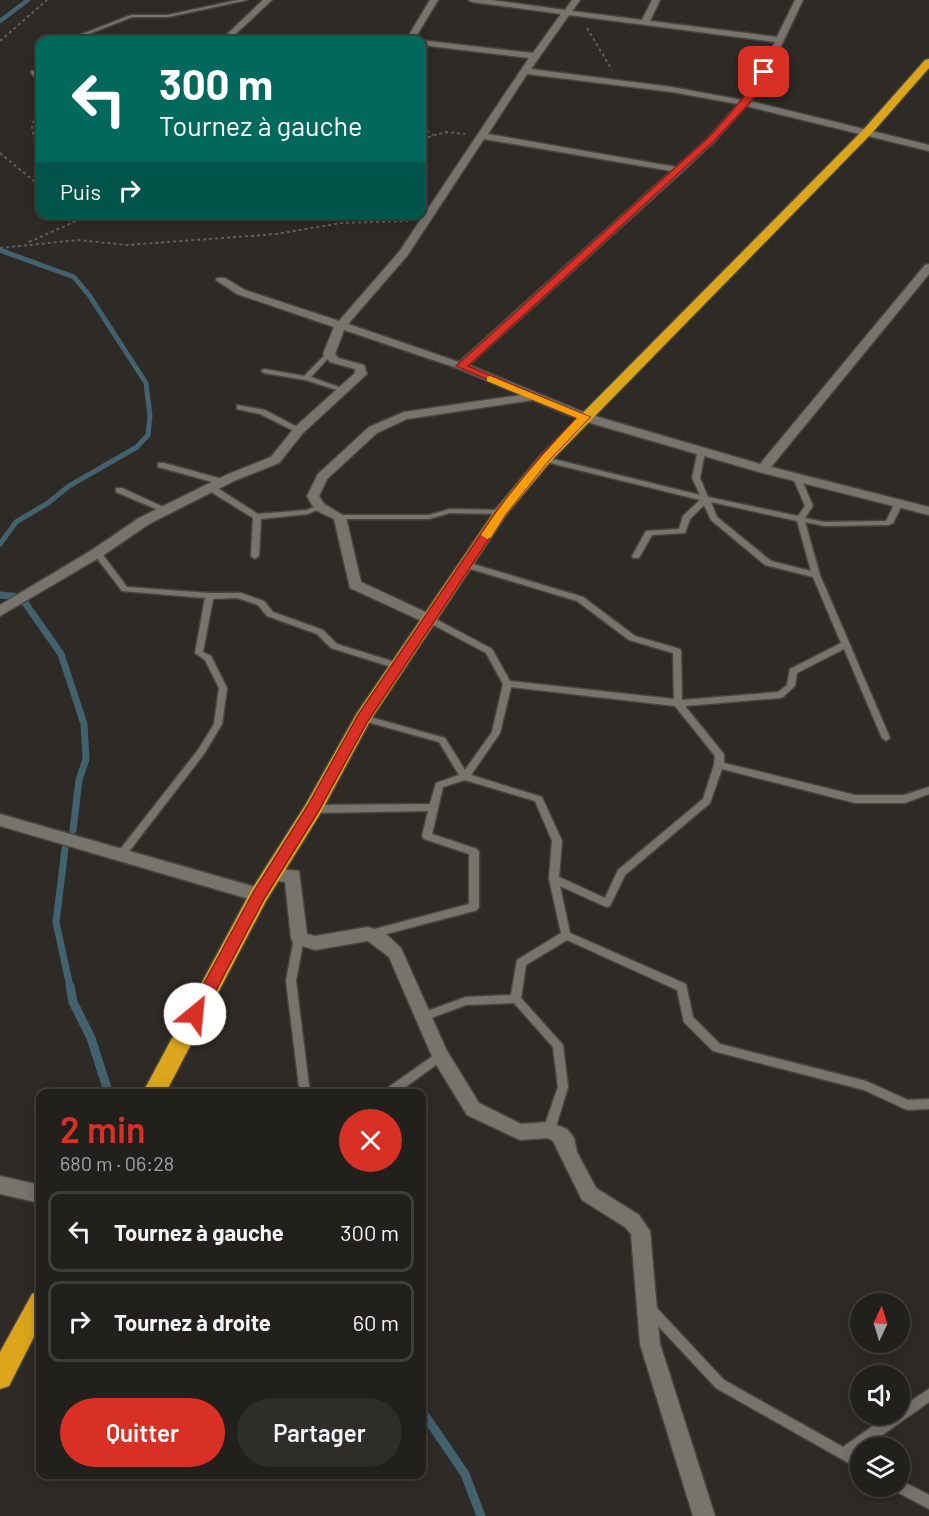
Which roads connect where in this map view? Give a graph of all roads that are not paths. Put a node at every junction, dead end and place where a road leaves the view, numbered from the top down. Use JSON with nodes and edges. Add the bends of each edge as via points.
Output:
{"nodes":[{"id":1,"x":245,"y":0,"type":"edge"},
{"id":2,"x":268,"y":0,"type":"edge"},
{"id":3,"x":434,"y":0,"type":"edge"},
{"id":4,"x":472,"y":0,"type":"edge"},
{"id":5,"x":576,"y":0,"type":"edge"},
{"id":6,"x":656,"y":0,"type":"edge"},
{"id":7,"x":799,"y":0,"type":"edge"},
{"id":8,"x":567,"y":12,"type":"junction"},
{"id":9,"x":645,"y":22,"type":"junction"},
{"id":10,"x":80,"y":36,"type":"edge"},
{"id":11,"x":229,"y":36,"type":"edge"},
{"id":12,"x":412,"y":36,"type":"edge"},
{"id":13,"x":779,"y":40,"type":"junction"},
{"id":14,"x":426,"y":42,"type":"edge"},
{"id":15,"x":535,"y":56,"type":"junction"},
{"id":16,"x":929,"y":62,"type":"edge"},
{"id":17,"x":525,"y":71,"type":"junction"},
{"id":18,"x":33,"y":72,"type":"dead end"},
{"id":19,"x":36,"y":75,"type":"edge"},
{"id":20,"x":745,"y":103,"type":"junction"},
{"id":21,"x":868,"y":131,"type":"junction"},
{"id":22,"x":482,"y":136,"type":"junction"},
{"id":23,"x":929,"y":148,"type":"edge"},
{"id":24,"x":678,"y":171,"type":"junction"},
{"id":25,"x":426,"y":219,"type":"edge"},
{"id":26,"x":426,"y":219,"type":"edge"},
{"id":27,"x":929,"y":267,"type":"edge"},
{"id":28,"x":221,"y":279,"type":"dead end"},
{"id":29,"x":340,"y":327,"type":"junction"},
{"id":30,"x":329,"y":354,"type":"junction"},
{"id":31,"x":461,"y":366,"type":"junction"},
{"id":32,"x":264,"y":371,"type":"dead end"},
{"id":33,"x":306,"y":378,"type":"junction"},
{"id":34,"x":342,"y":390,"type":"junction"},
{"id":35,"x":530,"y":397,"type":"junction"},
{"id":36,"x":240,"y":407,"type":"dead end"},
{"id":37,"x":584,"y":417,"type":"junction"},
{"id":38,"x":299,"y":430,"type":"junction"},
{"id":39,"x":701,"y":452,"type":"junction"},
{"id":40,"x":544,"y":459,"type":"junction"},
{"id":41,"x":161,"y":465,"type":"dead end"},
{"id":42,"x":764,"y":469,"type":"junction"},
{"id":43,"x":797,"y":478,"type":"junction"},
{"id":44,"x":217,"y":485,"type":"junction"},
{"id":45,"x":119,"y":490,"type":"dead end"},
{"id":46,"x":706,"y":500,"type":"junction"},
{"id":47,"x":899,"y":503,"type":"junction"},
{"id":48,"x":319,"y":507,"type":"junction"},
{"id":49,"x":166,"y":510,"type":"junction"},
{"id":50,"x":929,"y":511,"type":"edge"},
{"id":51,"x":501,"y":513,"type":"junction"},
{"id":52,"x":257,"y":517,"type":"junction"},
{"id":53,"x":340,"y":517,"type":"junction"},
{"id":54,"x":800,"y":519,"type":"junction"},
{"id":55,"x":97,"y":554,"type":"junction"},
{"id":56,"x":255,"y":556,"type":"dead end"},
{"id":57,"x":636,"y":556,"type":"dead end"},
{"id":58,"x":467,"y":565,"type":"junction"},
{"id":59,"x":816,"y":575,"type":"junction"},
{"id":60,"x":209,"y":596,"type":"junction"},
{"id":61,"x":0,"y":611,"type":"edge"},
{"id":62,"x":429,"y":619,"type":"junction"},
{"id":63,"x":845,"y":645,"type":"junction"},
{"id":64,"x":398,"y":666,"type":"junction"},
{"id":65,"x":507,"y":684,"type":"junction"},
{"id":66,"x":678,"y":703,"type":"junction"},
{"id":67,"x":363,"y":718,"type":"junction"},
{"id":68,"x":886,"y":738,"type":"dead end"},
{"id":69,"x":719,"y":765,"type":"junction"},
{"id":70,"x":465,"y":777,"type":"junction"},
{"id":71,"x":929,"y":790,"type":"edge"},
{"id":72,"x":434,"y":807,"type":"junction"},
{"id":73,"x":313,"y":809,"type":"junction"},
{"id":74,"x":0,"y":820,"type":"edge"},
{"id":75,"x":121,"y":855,"type":"junction"},
{"id":76,"x":272,"y":874,"type":"junction"},
{"id":77,"x":554,"y":879,"type":"junction"},
{"id":78,"x":259,"y":895,"type":"junction"},
{"id":79,"x":368,"y":934,"type":"junction"},
{"id":80,"x":566,"y":935,"type":"junction"},
{"id":81,"x":299,"y":938,"type":"junction"},
{"id":82,"x":516,"y":999,"type":"junction"},
{"id":83,"x":423,"y":1017,"type":"junction"},
{"id":84,"x":440,"y":1056,"type":"junction"},
{"id":85,"x":156,"y":1089,"type":"edge"},
{"id":86,"x":304,"y":1089,"type":"edge"},
{"id":87,"x":394,"y":1089,"type":"edge"},
{"id":88,"x":929,"y":1104,"type":"edge"},
{"id":89,"x":549,"y":1130,"type":"junction"},
{"id":90,"x":0,"y":1185,"type":"edge"},
{"id":91,"x":36,"y":1193,"type":"edge"},
{"id":92,"x":647,"y":1305,"type":"junction"},
{"id":93,"x":36,"y":1310,"type":"edge"},
{"id":94,"x":0,"y":1377,"type":"edge"},
{"id":95,"x":929,"y":1395,"type":"edge"},
{"id":96,"x":844,"y":1454,"type":"junction"},
{"id":97,"x":850,"y":1458,"type":"edge"},
{"id":98,"x":910,"y":1492,"type":"edge"},
{"id":99,"x":929,"y":1502,"type":"edge"},
{"id":100,"x":704,"y":1516,"type":"edge"}],
"edges":[{"from":1,"to":10,"type":"lane","via":[[168,16],[131,16]]},
{"from":2,"to":11,"type":"street"},
{"from":3,"to":12,"type":"street"},
{"from":4,"to":8,"type":"street"},
{"from":5,"to":8,"type":"street"},
{"from":6,"to":9,"type":"street"},
{"from":7,"to":13,"type":"street"},
{"from":8,"to":9,"type":"street"},
{"from":8,"to":15,"type":"street"},
{"from":9,"to":13,"type":"street"},
{"from":13,"to":20,"type":"street","via":[[757,88]]},
{"from":14,"to":15,"type":"street"},
{"from":15,"to":17,"type":"street"},
{"from":16,"to":21,"type":"highway"},
{"from":17,"to":20,"type":"street"},
{"from":17,"to":22,"type":"street"},
{"from":18,"to":19,"type":"lane"},
{"from":20,"to":21,"type":"street"},
{"from":20,"to":24,"type":"street"},
{"from":21,"to":23,"type":"street"},
{"from":21,"to":37,"type":"highway"},
{"from":22,"to":24,"type":"street"},
{"from":22,"to":25,"type":"street"},
{"from":24,"to":31,"type":"street"},
{"from":26,"to":29,"type":"street","via":[[403,254]]},
{"from":27,"to":42,"type":"street"},
{"from":28,"to":29,"type":"street","via":[[241,292]]},
{"from":29,"to":30,"type":"street"},
{"from":29,"to":31,"type":"street"},
{"from":30,"to":33,"type":"lane"},
{"from":30,"to":34,"type":"street","via":[[334,360],[360,367],[360,374]]},
{"from":31,"to":35,"type":"street"},
{"from":32,"to":33,"type":"lane"},
{"from":33,"to":34,"type":"lane"},
{"from":34,"to":38,"type":"street"},
{"from":35,"to":37,"type":"street"},
{"from":35,"to":48,"type":"street","via":[[404,416],[374,430],[322,477],[313,496]]},
{"from":36,"to":38,"type":"lane","via":[[262,412]]},
{"from":37,"to":39,"type":"street"},
{"from":37,"to":40,"type":"highway"},
{"from":38,"to":44,"type":"street","via":[[275,460]]},
{"from":39,"to":42,"type":"street"},
{"from":39,"to":46,"type":"lane","via":[[696,478]]},
{"from":40,"to":46,"type":"lane"},
{"from":40,"to":51,"type":"highway"},
{"from":41,"to":44,"type":"lane"},
{"from":42,"to":43,"type":"street"},
{"from":43,"to":47,"type":"street"},
{"from":43,"to":54,"type":"lane","via":[[808,506]]},
{"from":44,"to":49,"type":"street"},
{"from":44,"to":52,"type":"lane"},
{"from":45,"to":49,"type":"lane"},
{"from":46,"to":54,"type":"lane"},
{"from":46,"to":57,"type":"lane","via":[[686,518],[682,531],[649,533]]},
{"from":46,"to":59,"type":"lane","via":[[714,518],[768,563]]},
{"from":47,"to":50,"type":"street"},
{"from":47,"to":54,"type":"lane","via":[[889,523],[824,524]]},
{"from":48,"to":52,"type":"lane","via":[[308,512]]},
{"from":48,"to":53,"type":"street"},
{"from":49,"to":55,"type":"street"},
{"from":51,"to":53,"type":"lane","via":[[450,511],[429,518]]},
{"from":51,"to":58,"type":"highway"},
{"from":52,"to":56,"type":"lane"},
{"from":53,"to":62,"type":"street","via":[[355,585]]},
{"from":54,"to":59,"type":"lane"},
{"from":55,"to":60,"type":"lane","via":[[124,589]]},
{"from":55,"to":61,"type":"street"},
{"from":58,"to":62,"type":"highway"},
{"from":58,"to":66,"type":"lane","via":[[580,599],[632,638],[677,651]]},
{"from":59,"to":63,"type":"lane"},
{"from":60,"to":64,"type":"lane","via":[[238,595],[261,603],[270,614],[320,632],[334,646]]},
{"from":60,"to":75,"type":"lane","via":[[199,653],[208,658],[223,688],[218,724]]},
{"from":62,"to":64,"type":"highway"},
{"from":62,"to":65,"type":"lane","via":[[489,651]]},
{"from":63,"to":66,"type":"lane","via":[[793,671],[791,686],[780,695]]},
{"from":63,"to":68,"type":"lane"},
{"from":64,"to":67,"type":"highway"},
{"from":65,"to":66,"type":"lane"},
{"from":65,"to":70,"type":"lane","via":[[496,733]]},
{"from":66,"to":69,"type":"lane","via":[[720,755]]},
{"from":67,"to":70,"type":"lane","via":[[442,740]]},
{"from":67,"to":73,"type":"highway"},
{"from":69,"to":71,"type":"lane","via":[[855,800],[905,799]]},
{"from":69,"to":77,"type":"lane","via":[[707,801],[621,873],[607,903]]},
{"from":70,"to":72,"type":"lane","via":[[440,785]]},
{"from":70,"to":77,"type":"lane","via":[[539,799],[557,841]]},
{"from":72,"to":73,"type":"lane"},
{"from":72,"to":79,"type":"lane","via":[[427,836],[474,852],[474,907]]},
{"from":73,"to":76,"type":"highway"},
{"from":74,"to":75,"type":"street"},
{"from":75,"to":78,"type":"street"},
{"from":76,"to":78,"type":"highway"},
{"from":76,"to":81,"type":"street","via":[[293,876]]},
{"from":77,"to":80,"type":"lane"},
{"from":78,"to":85,"type":"highway"},
{"from":79,"to":81,"type":"street","via":[[315,944]]},
{"from":79,"to":83,"type":"street","via":[[378,937],[395,953]]},
{"from":80,"to":82,"type":"lane","via":[[521,963]]},
{"from":80,"to":88,"type":"lane","via":[[682,987],[688,1019],[717,1048],[866,1086],[907,1105]]},
{"from":81,"to":86,"type":"lane","via":[[291,981]]},
{"from":82,"to":83,"type":"lane","via":[[466,1001]]},
{"from":82,"to":89,"type":"lane","via":[[558,1045],[563,1087]]},
{"from":83,"to":84,"type":"street"},
{"from":84,"to":87,"type":"lane"},
{"from":84,"to":89,"type":"street","via":[[473,1108],[520,1132]]},
{"from":89,"to":92,"type":"street","via":[[567,1144],[568,1154],[589,1194],[632,1221],[640,1231]]},
{"from":90,"to":91,"type":"street"},
{"from":92,"to":96,"type":"lane","via":[[720,1384]]},
{"from":92,"to":100,"type":"street","via":[[650,1344]]},
{"from":93,"to":94,"type":"highway"},
{"from":95,"to":96,"type":"lane"},
{"from":96,"to":97,"type":"lane"},
{"from":98,"to":99,"type":"lane"}]}
